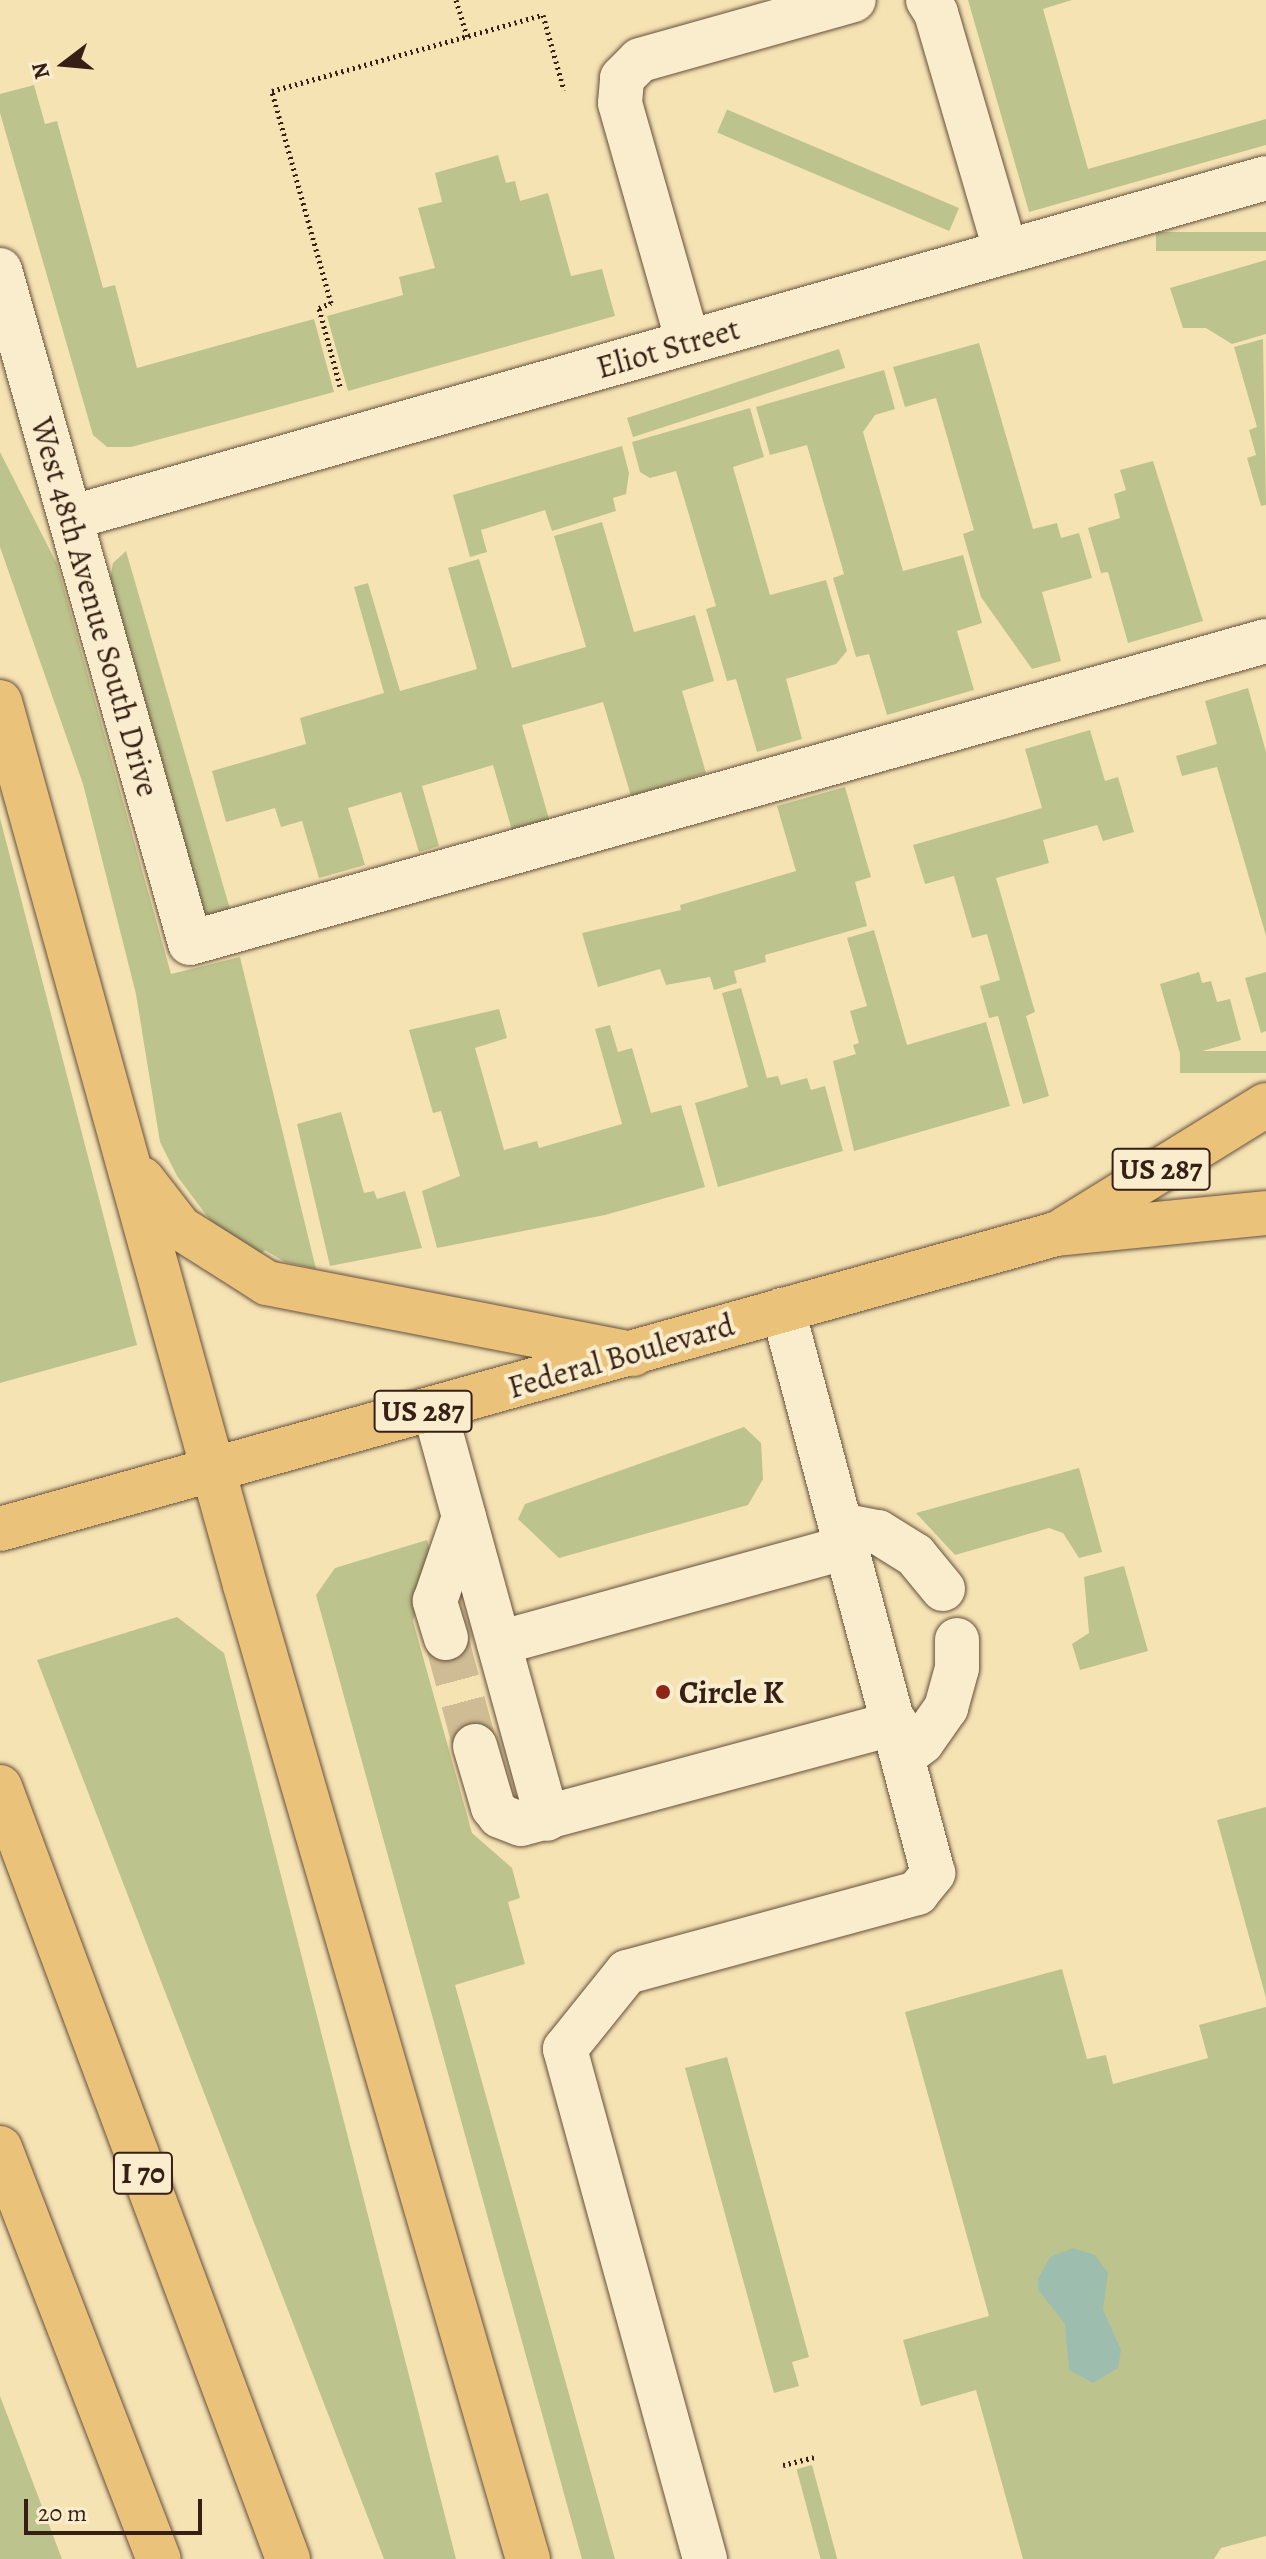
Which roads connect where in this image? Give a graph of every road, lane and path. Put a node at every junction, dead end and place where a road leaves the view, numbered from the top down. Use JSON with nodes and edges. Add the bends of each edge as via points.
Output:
{"nodes":[{"id":1,"x":456,"y":0,"type":"edge"},
{"id":2,"x":854,"y":0,"type":"edge"},
{"id":3,"x":928,"y":0,"type":"edge"},
{"id":4,"x":467,"y":36,"type":"junction"},
{"id":5,"x":569,"y":106,"type":"dead end"},
{"id":6,"x":1266,"y":178,"type":"edge"},
{"id":7,"x":1006,"y":252,"type":"junction"},
{"id":8,"x":0,"y":270,"type":"edge"},
{"id":9,"x":688,"y":342,"type":"junction"},
{"id":10,"x":343,"y":398,"type":"dead end"},
{"id":11,"x":70,"y":518,"type":"junction"},
{"id":12,"x":1266,"y":641,"type":"edge"},
{"id":13,"x":0,"y":702,"type":"edge"},
{"id":14,"x":1266,"y":1105,"type":"edge"},
{"id":15,"x":131,"y":1165,"type":"junction"},
{"id":16,"x":1266,"y":1213,"type":"edge"},
{"id":17,"x":1056,"y":1234,"type":"junction"},
{"id":18,"x":783,"y":1310,"type":"junction"},
{"id":19,"x":633,"y":1354,"type":"junction"},
{"id":20,"x":434,"y":1408,"type":"junction"},
{"id":21,"x":213,"y":1469,"type":"junction"},
{"id":22,"x":464,"y":1517,"type":"junction"},
{"id":23,"x":0,"y":1529,"type":"edge"},
{"id":24,"x":844,"y":1536,"type":"junction"},
{"id":25,"x":943,"y":1589,"type":"dead end"},
{"id":26,"x":446,"y":1638,"type":"tunnel mouth"},
{"id":27,"x":957,"y":1640,"type":"dead end"},
{"id":28,"x":499,"y":1643,"type":"junction"},
{"id":29,"x":900,"y":1739,"type":"junction"},
{"id":30,"x":475,"y":1746,"type":"tunnel mouth"},
{"id":31,"x":0,"y":1787,"type":"edge"},
{"id":32,"x":547,"y":1819,"type":"junction"},
{"id":33,"x":0,"y":2148,"type":"edge"},
{"id":34,"x":814,"y":2457,"type":"dead end"},
{"id":35,"x":783,"y":2465,"type":"dead end"},
{"id":36,"x":159,"y":2559,"type":"edge"},
{"id":37,"x":288,"y":2559,"type":"edge"},
{"id":38,"x":528,"y":2559,"type":"edge"},
{"id":39,"x":705,"y":2559,"type":"edge"}],
"edges":[{"from":1,"to":4,"type":"path"},
{"from":2,"to":9,"type":"street","via":[[640,60],[622,78],[620,103]]},
{"from":3,"to":7,"type":"street"},
{"from":4,"to":5,"type":"path","via":[[543,15]]},
{"from":4,"to":10,"type":"path","via":[[272,91],[331,303],[319,308]]},
{"from":6,"to":7,"type":"street","name":"Eliot Street"},
{"from":7,"to":9,"type":"street","name":"Eliot Street"},
{"from":8,"to":11,"type":"street","name":"West 48th Avenue South Drive"},
{"from":9,"to":11,"type":"street","name":"Eliot Street"},
{"from":11,"to":12,"type":"street","name":"West 48th Avenue South Drive","via":[[190,943]]},
{"from":13,"to":15,"type":"main road"},
{"from":14,"to":17,"type":"main road","name":"Federal Boulevard","number":"US 287"},
{"from":15,"to":19,"type":"main road","via":[[180,1228],[267,1283]]},
{"from":15,"to":21,"type":"main road"},
{"from":16,"to":17,"type":"main road","name":"Federal Boulevard","number":"US 287"},
{"from":17,"to":18,"type":"main road","name":"Federal Boulevard","number":"US 287"},
{"from":18,"to":19,"type":"main road","name":"Federal Boulevard","number":"US 287"},
{"from":18,"to":24,"type":"street"},
{"from":19,"to":20,"type":"main road","name":"Federal Boulevard","number":"US 287"},
{"from":20,"to":21,"type":"main road","name":"Federal Boulevard","number":"US 287"},
{"from":20,"to":22,"type":"street"},
{"from":21,"to":23,"type":"main road","name":"Federal Boulevard","number":"US 287"},
{"from":21,"to":38,"type":"main road"},
{"from":22,"to":26,"type":"street","via":[[435,1601]]},
{"from":22,"to":28,"type":"street"},
{"from":24,"to":25,"type":"street","via":[[890,1539],[915,1555]]},
{"from":24,"to":28,"type":"street"},
{"from":24,"to":29,"type":"street"},
{"from":27,"to":29,"type":"street","via":[[957,1668],[946,1708],[922,1742]]},
{"from":28,"to":32,"type":"street"},
{"from":29,"to":32,"type":"street"},
{"from":29,"to":39,"type":"street","via":[[933,1864],[924,1887],[627,1972],[565,2049]]},
{"from":30,"to":32,"type":"street","via":[[500,1816],[521,1824]]},
{"from":31,"to":37,"type":"main road","number":"I 70"},
{"from":33,"to":36,"type":"main road"},
{"from":34,"to":35,"type":"path"}]}
